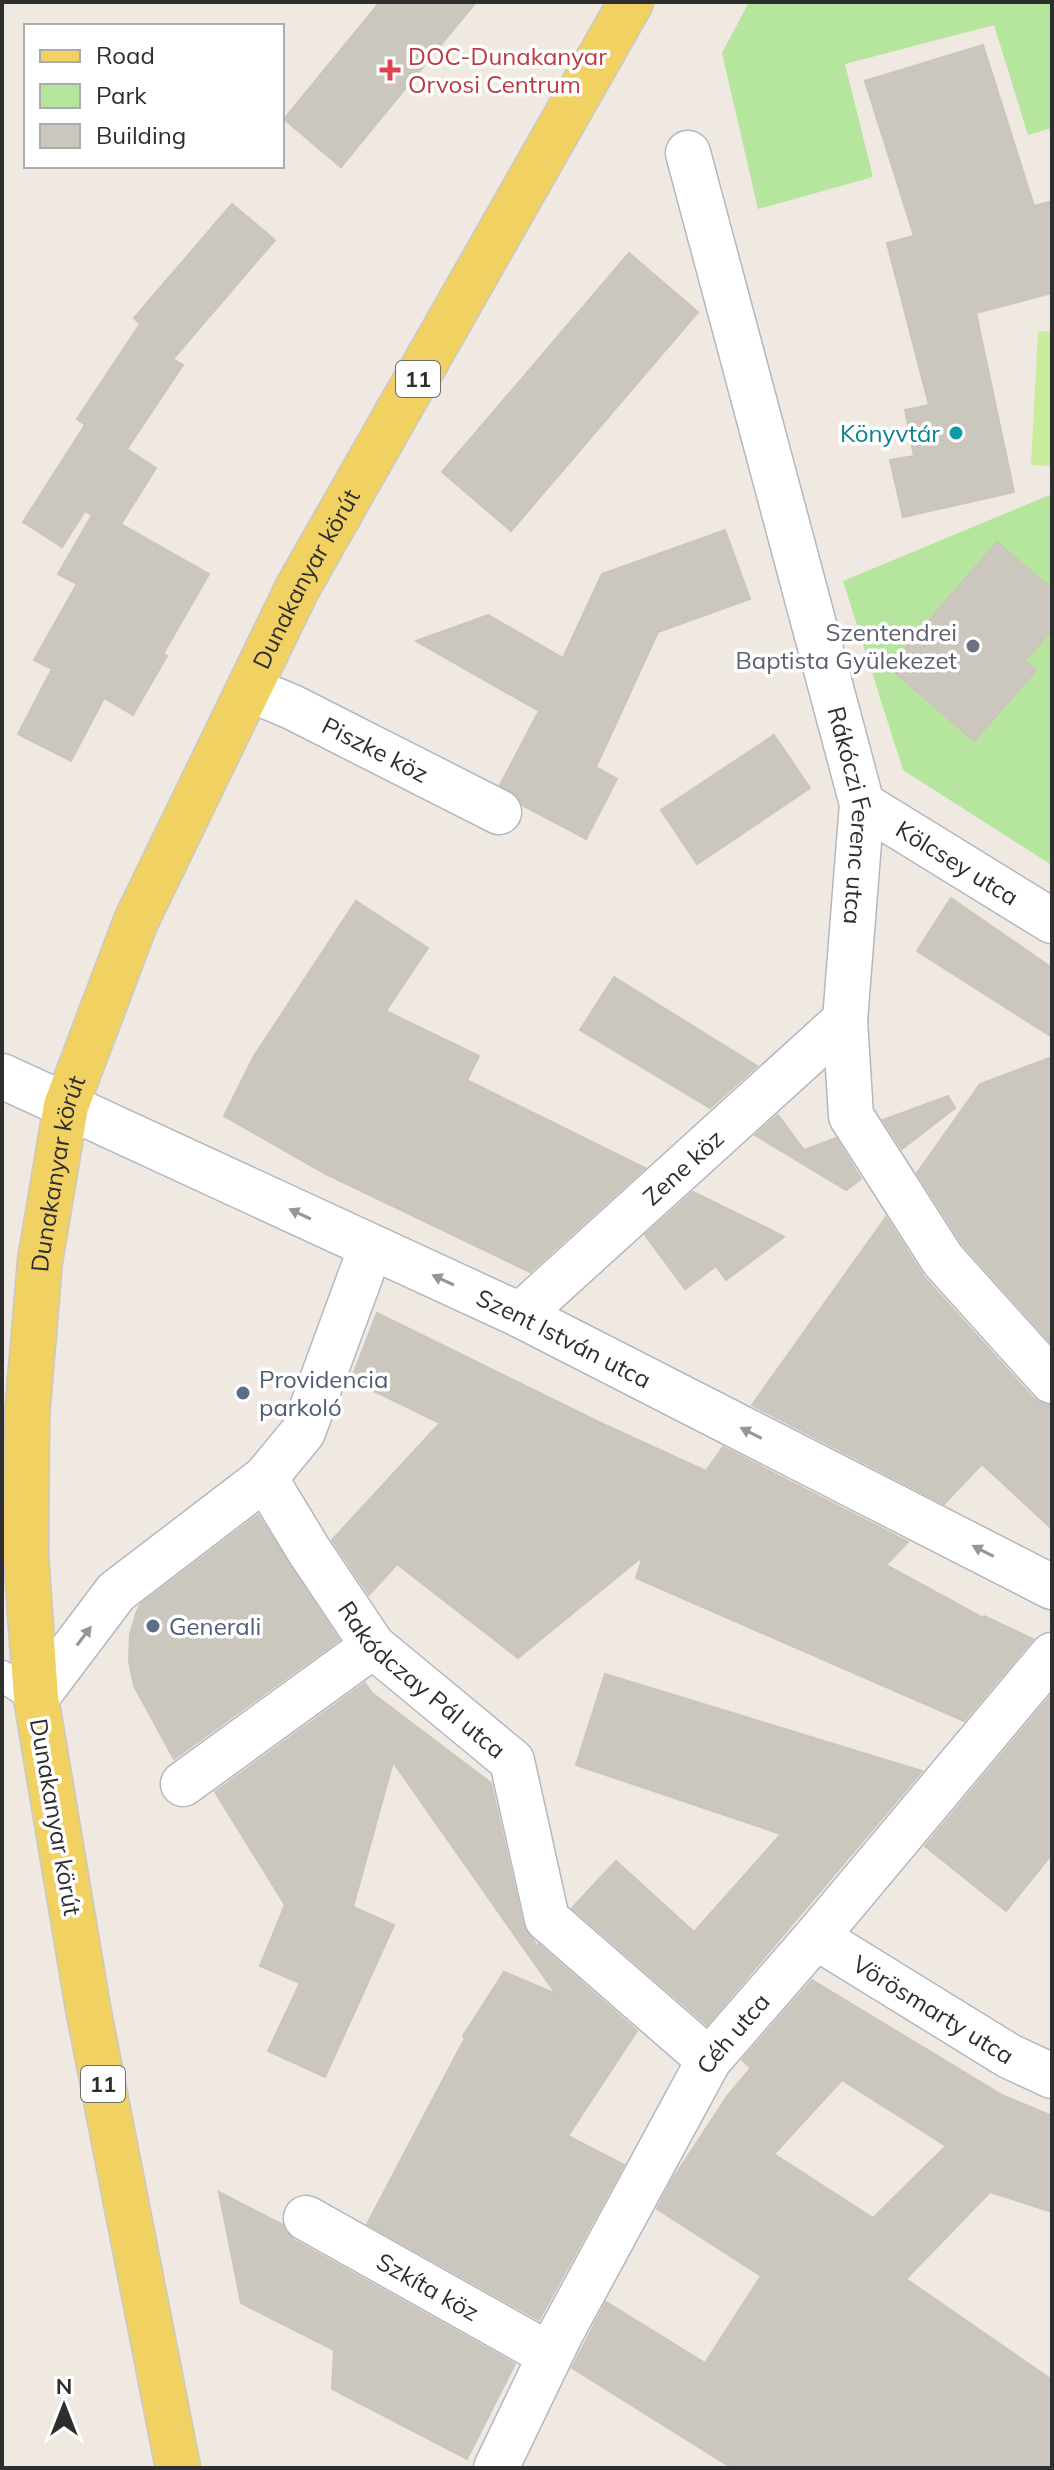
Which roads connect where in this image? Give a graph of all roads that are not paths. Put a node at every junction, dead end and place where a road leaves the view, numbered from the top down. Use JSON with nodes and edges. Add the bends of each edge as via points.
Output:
{"nodes":[{"id":1,"x":631,"y":2,"type":"edge"},
{"id":2,"x":688,"y":153,"type":"dead end"},
{"id":3,"x":249,"y":689,"type":"junction"},
{"id":4,"x":862,"y":804,"type":"junction"},
{"id":5,"x":499,"y":812,"type":"dead end"},
{"id":6,"x":1052,"y":921,"type":"edge"},
{"id":7,"x":845,"y":1020,"type":"junction"},
{"id":8,"x":2,"y":1076,"type":"edge"},
{"id":9,"x":66,"y":1106,"type":"junction"},
{"id":10,"x":371,"y":1247,"type":"junction"},
{"id":11,"x":520,"y":1315,"type":"junction"},
{"id":12,"x":1052,"y":1381,"type":"edge"},
{"id":13,"x":265,"y":1478,"type":"junction"},
{"id":14,"x":1052,"y":1587,"type":"edge"},
{"id":15,"x":373,"y":1646,"type":"junction"},
{"id":16,"x":1052,"y":1655,"type":"edge"},
{"id":17,"x":19,"y":1687,"type":"edge"},
{"id":18,"x":183,"y":1784,"type":"dead end"},
{"id":19,"x":816,"y":1937,"type":"junction"},
{"id":20,"x":709,"y":2060,"type":"junction"},
{"id":21,"x":1052,"y":2076,"type":"edge"},
{"id":22,"x":306,"y":2218,"type":"dead end"},
{"id":23,"x":550,"y":2355,"type":"junction"},
{"id":24,"x":178,"y":2468,"type":"edge"},
{"id":25,"x":496,"y":2468,"type":"edge"}],
"edges":[{"from":1,"to":3,"type":"main road","name":"Dunakanyar körút","number":"11","via":[[298,587]]},
{"from":2,"to":4,"type":"street","name":"Rákóczi Ferenc utca"},
{"from":3,"to":5,"type":"street","name":"Piszke köz"},
{"from":3,"to":9,"type":"main road","name":"Dunakanyar körút","number":"11","via":[[136,921]]},
{"from":4,"to":6,"type":"street","name":"Kölcsey utca"},
{"from":4,"to":7,"type":"street","name":"Rákóczi Ferenc utca"},
{"from":7,"to":11,"type":"street","name":"Zene köz"},
{"from":7,"to":12,"type":"street","name":"Rákóczi Ferenc utca","via":[[851,1116],[943,1260]]},
{"from":8,"to":9,"type":"street","name":"Szent István utca"},
{"from":10,"to":9,"type":"street","name":"Szent István utca","one_way":true},
{"from":9,"to":17,"type":"main road","name":"Dunakanyar körút","number":"11","via":[[40,1261],[27,1416]]},
{"from":11,"to":10,"type":"street","name":"Szent István utca","one_way":true},
{"from":10,"to":13,"type":"street","via":[[303,1432]]},
{"from":14,"to":11,"type":"street","name":"Szent István utca","one_way":true},
{"from":13,"to":15,"type":"street","name":"Rakódczay Pál utca"},
{"from":17,"to":13,"type":"street","one_way":true,"via":[[116,1592]]},
{"from":15,"to":18,"type":"street"},
{"from":15,"to":20,"type":"street","name":"Rakódczay Pál utca","via":[[512,1761],[547,1919]]},
{"from":16,"to":19,"type":"street","name":"Céh utca"},
{"from":17,"to":24,"type":"main road","name":"Dunakanyar körút","number":"11"},
{"from":19,"to":20,"type":"street","name":"Céh utca"},
{"from":19,"to":21,"type":"street","name":"Vörösmarty utca","via":[[1009,2056]]},
{"from":20,"to":23,"type":"street","name":"Céh utca"},
{"from":22,"to":23,"type":"street","name":"Szkíta köz"},
{"from":23,"to":25,"type":"street","name":"Céh utca"}]}
